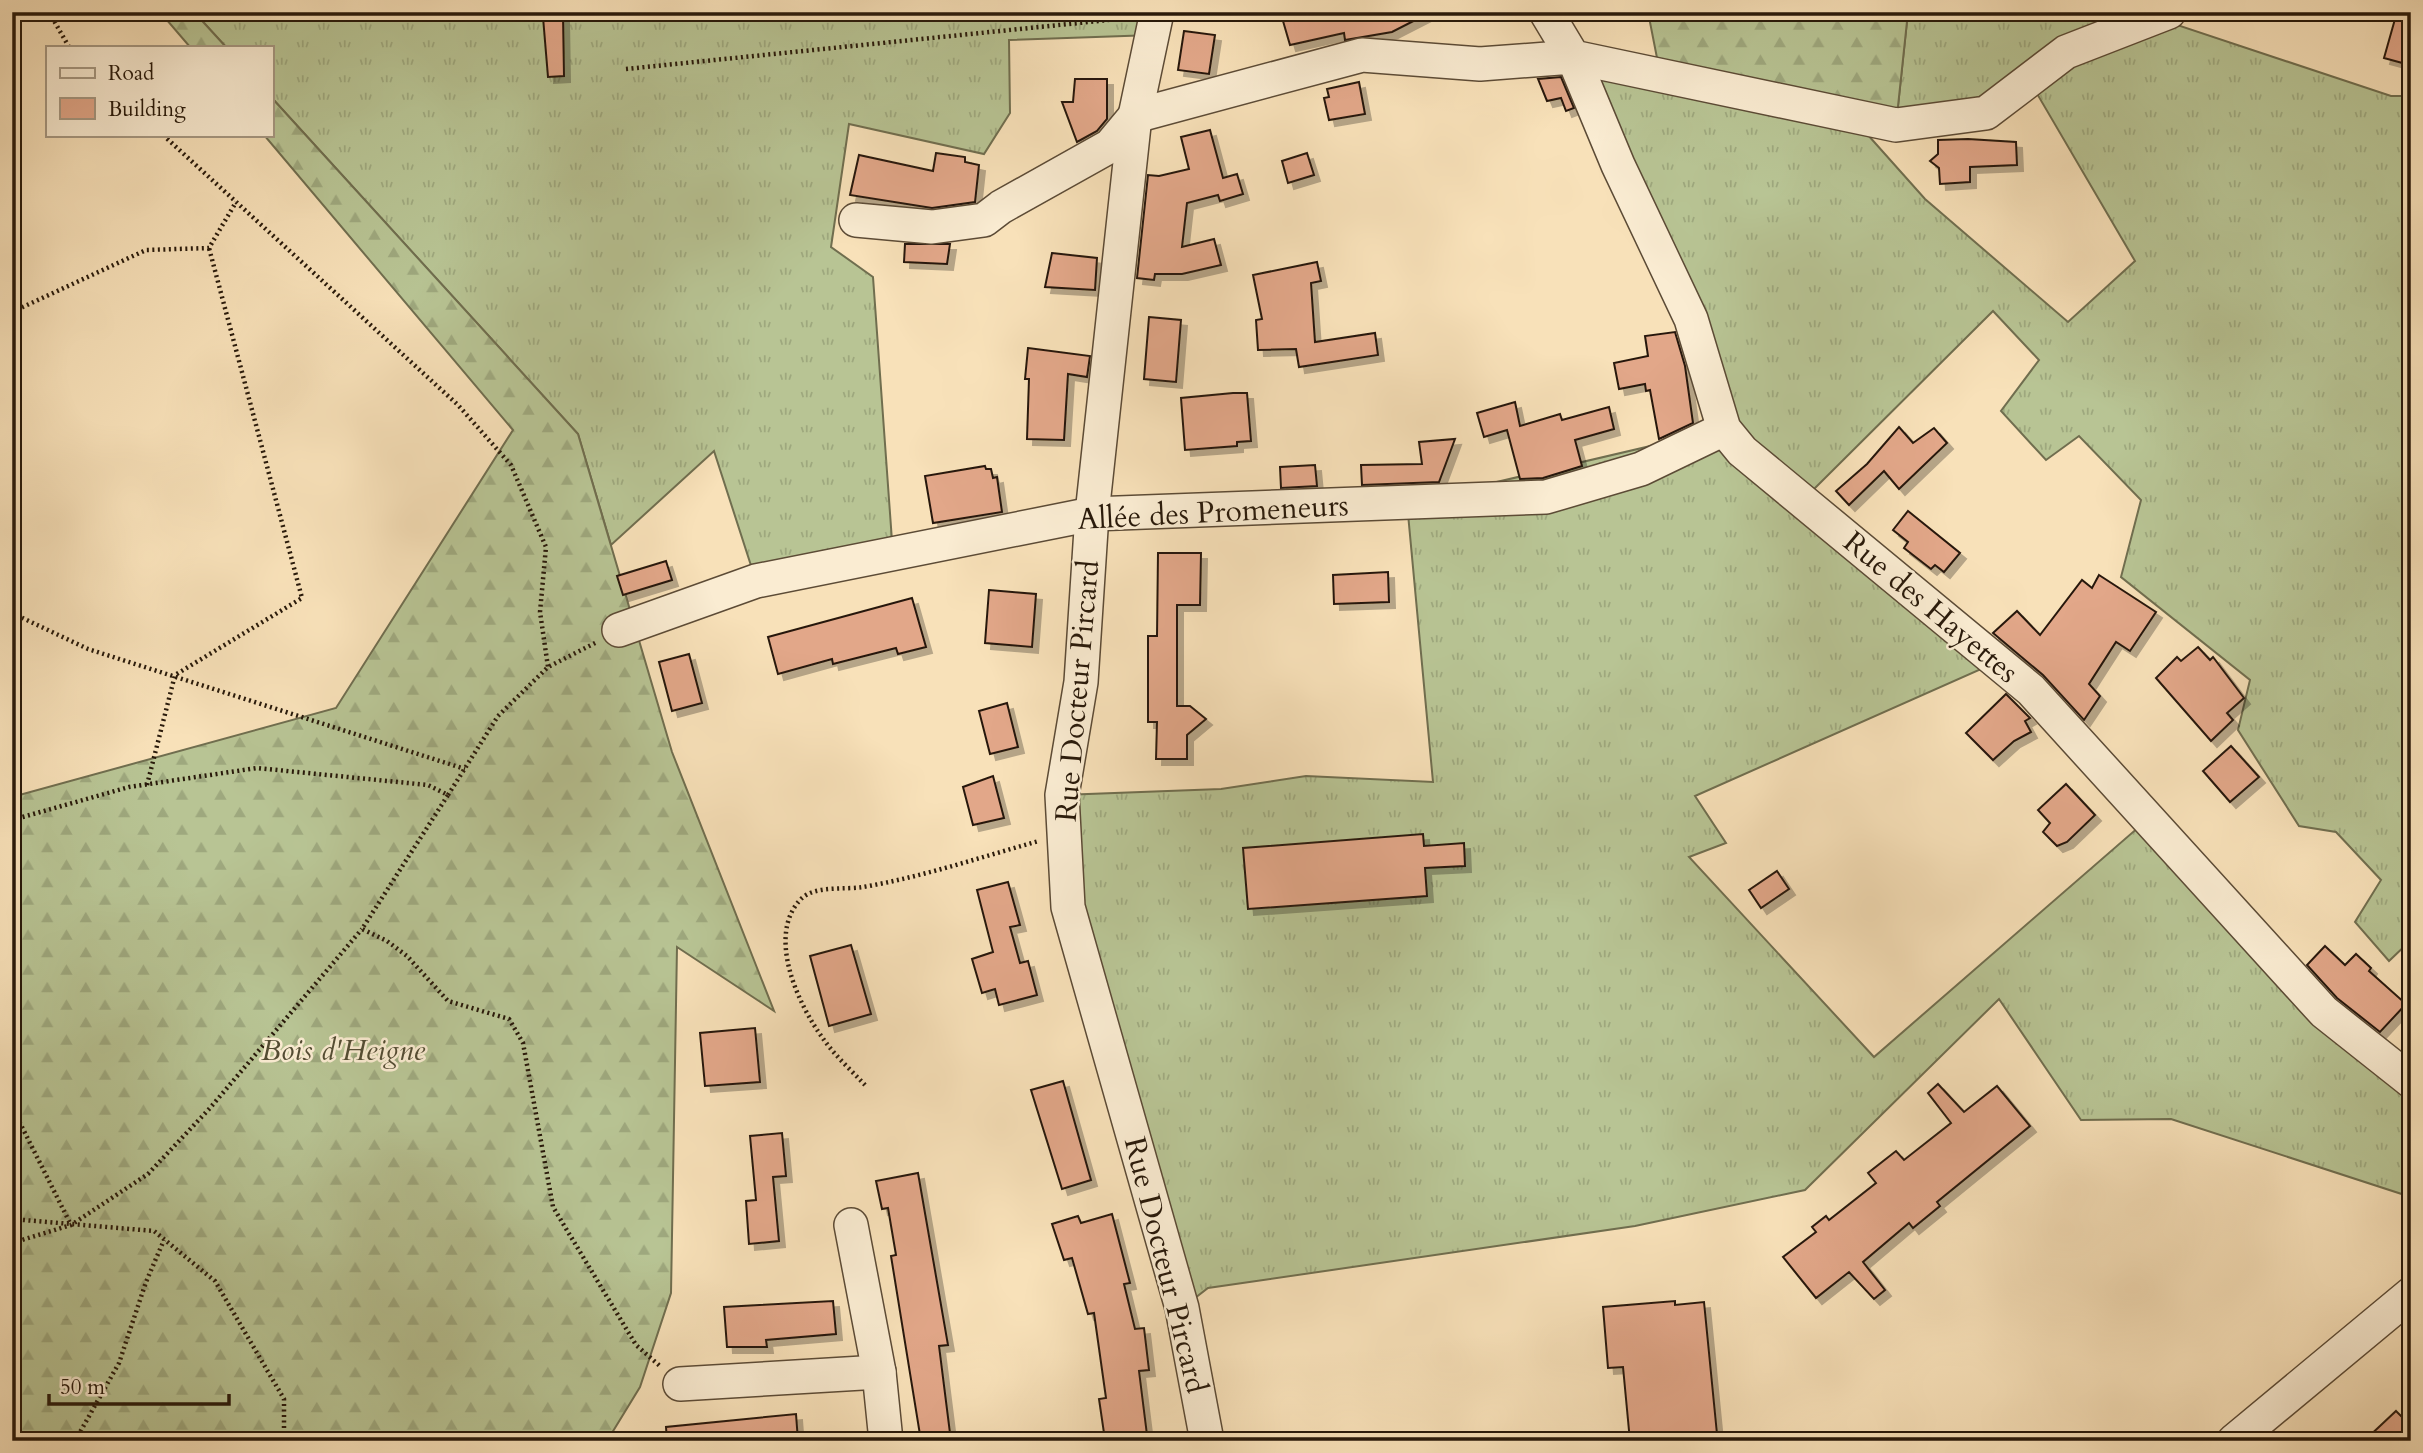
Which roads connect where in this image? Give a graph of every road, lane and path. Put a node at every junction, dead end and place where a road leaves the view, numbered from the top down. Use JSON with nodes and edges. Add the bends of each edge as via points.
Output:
{"nodes":[{"id":1,"x":49,"y":12,"type":"edge"},
{"id":2,"x":1546,"y":12,"type":"edge"},
{"id":3,"x":2169,"y":12,"type":"edge"},
{"id":4,"x":1157,"y":14,"type":"edge"},
{"id":5,"x":68,"y":46,"type":"edge"},
{"id":6,"x":1573,"y":57,"type":"junction"},
{"id":7,"x":626,"y":69,"type":"dead end"},
{"id":8,"x":1135,"y":116,"type":"junction"},
{"id":9,"x":164,"y":136,"type":"edge"},
{"id":10,"x":236,"y":202,"type":"junction"},
{"id":11,"x":856,"y":220,"type":"dead end"},
{"id":12,"x":209,"y":248,"type":"junction"},
{"id":13,"x":12,"y":312,"type":"edge"},
{"id":14,"x":1724,"y":429,"type":"junction"},
{"id":15,"x":1092,"y":514,"type":"junction"},
{"id":16,"x":12,"y":613,"type":"edge"},
{"id":17,"x":620,"y":630,"type":"joint"},
{"id":18,"x":548,"y":667,"type":"junction"},
{"id":19,"x":175,"y":675,"type":"junction"},
{"id":20,"x":465,"y":769,"type":"junction"},
{"id":21,"x":147,"y":785,"type":"junction"},
{"id":22,"x":448,"y":795,"type":"junction"},
{"id":23,"x":12,"y":820,"type":"edge"},
{"id":24,"x":1064,"y":838,"type":"junction"},
{"id":25,"x":362,"y":929,"type":"junction"},
{"id":26,"x":2411,"y":1081,"type":"edge"},
{"id":27,"x":865,"y":1085,"type":"dead end"},
{"id":28,"x":12,"y":1107,"type":"edge"},
{"id":29,"x":13,"y":1114,"type":"edge"},
{"id":30,"x":12,"y":1219,"type":"edge"},
{"id":31,"x":71,"y":1225,"type":"junction"},
{"id":32,"x":851,"y":1225,"type":"dead end"},
{"id":33,"x":164,"y":1240,"type":"junction"},
{"id":34,"x":12,"y":1243,"type":"edge"},
{"id":35,"x":2411,"y":1294,"type":"edge"},
{"id":36,"x":878,"y":1372,"type":"junction"},
{"id":37,"x":680,"y":1384,"type":"joint"},
{"id":38,"x":75,"y":1441,"type":"edge"},
{"id":39,"x":284,"y":1441,"type":"edge"},
{"id":40,"x":886,"y":1441,"type":"edge"},
{"id":41,"x":1207,"y":1441,"type":"edge"},
{"id":42,"x":2234,"y":1441,"type":"edge"}],
"edges":[{"from":1,"to":5,"type":"path"},
{"from":2,"to":6,"type":"street","name":"Rue des Hayettes"},
{"from":3,"to":6,"type":"street","via":[[2066,52],[1986,113],[1896,125]]},
{"from":4,"to":7,"type":"path"},
{"from":4,"to":8,"type":"street","name":"Rue Docteur Pircard"},
{"from":6,"to":8,"type":"street","via":[[1480,64],[1362,55]]},
{"from":6,"to":14,"type":"street","name":"Rue des Hayettes","via":[[1691,319]]},
{"from":8,"to":11,"type":"street","via":[[1110,146],[984,220],[932,227]]},
{"from":8,"to":15,"type":"street","name":"Rue Docteur Pircard"},
{"from":9,"to":10,"type":"path"},
{"from":10,"to":12,"type":"path"},
{"from":10,"to":18,"type":"path","via":[[458,405],[511,465],[546,547],[540,612]]},
{"from":12,"to":13,"type":"path","via":[[146,250]]},
{"from":12,"to":19,"type":"path","via":[[302,598]]},
{"from":14,"to":15,"type":"street","name":"Allée des Promeneurs","via":[[1641,469],[1546,497]]},
{"from":14,"to":26,"type":"street","name":"Rue des Hayettes","via":[[1742,451],[2031,690],[2324,1012]]},
{"from":15,"to":17,"type":"street","name":"Allée des Promeneurs","via":[[756,581]]},
{"from":15,"to":24,"type":"street","name":"Rue Docteur Pircard","via":[[1081,682],[1062,795]]},
{"from":16,"to":19,"type":"path","via":[[88,649]]},
{"from":17,"to":18,"type":"path"},
{"from":18,"to":20,"type":"path","via":[[499,716]]},
{"from":19,"to":20,"type":"path"},
{"from":19,"to":21,"type":"path"},
{"from":20,"to":22,"type":"path"},
{"from":21,"to":22,"type":"path","via":[[257,768],[428,785]]},
{"from":21,"to":23,"type":"path"},
{"from":22,"to":25,"type":"path"},
{"from":24,"to":27,"type":"path","via":[[1043,839],[884,883],[814,891],[801,899],[786,925],[786,950],[796,986],[823,1040]]},
{"from":24,"to":41,"type":"street","name":"Rue Docteur Pircard","via":[[1068,907],[1182,1308]]},
{"from":25,"to":31,"type":"path","via":[[148,1174]]},
{"from":25,"to":37,"type":"path","via":[[407,956],[448,1001],[509,1019],[523,1043],[553,1208],[636,1345]]},
{"from":28,"to":29,"type":"path"},
{"from":29,"to":31,"type":"path"},
{"from":30,"to":31,"type":"path"},
{"from":31,"to":33,"type":"path","via":[[153,1231]]},
{"from":31,"to":34,"type":"path"},
{"from":32,"to":36,"type":"street"},
{"from":33,"to":38,"type":"path","via":[[119,1363]]},
{"from":33,"to":39,"type":"path","via":[[215,1281],[284,1399]]},
{"from":35,"to":42,"type":"street"},
{"from":36,"to":37,"type":"street"},
{"from":36,"to":40,"type":"street"}]}
